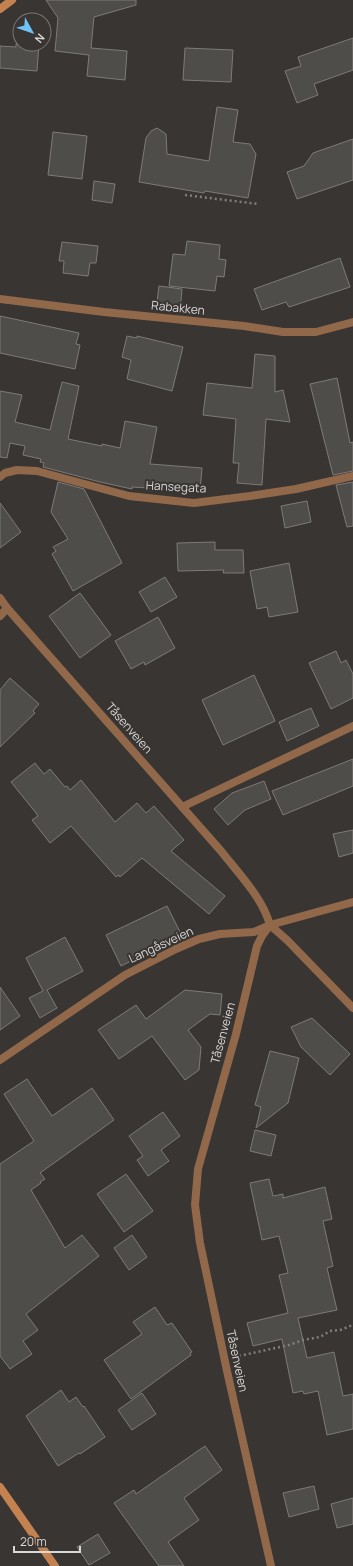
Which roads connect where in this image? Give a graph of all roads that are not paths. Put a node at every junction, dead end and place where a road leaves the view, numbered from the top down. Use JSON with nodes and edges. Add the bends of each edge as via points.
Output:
{"nodes":[{"id":1,"x":12,"y":0,"type":"edge"},
{"id":2,"x":0,"y":9,"type":"edge"},
{"id":3,"x":0,"y":299,"type":"edge"},
{"id":4,"x":353,"y":322,"type":"edge"},
{"id":5,"x":353,"y":476,"type":"edge"},
{"id":6,"x":0,"y":477,"type":"edge"},
{"id":7,"x":0,"y":598,"type":"edge"},
{"id":8,"x":8,"y":608,"type":"junction"},
{"id":9,"x":0,"y":616,"type":"edge"},
{"id":10,"x":353,"y":726,"type":"edge"},
{"id":11,"x":182,"y":807,"type":"junction"},
{"id":12,"x":353,"y":902,"type":"edge"},
{"id":13,"x":270,"y":926,"type":"junction"},
{"id":14,"x":353,"y":1008,"type":"edge"},
{"id":15,"x":0,"y":1060,"type":"edge"},
{"id":16,"x":0,"y":1487,"type":"edge"},
{"id":17,"x":55,"y":1566,"type":"edge"},
{"id":18,"x":271,"y":1566,"type":"edge"}],
"edges":[{"from":1,"to":2,"type":"main road"},
{"from":3,"to":4,"type":"street","name":"Rabakken","via":[[283,332],[316,332]]},
{"from":5,"to":6,"type":"street","name":"Hansegata","via":[[296,489],[194,503],[129,496],[37,472],[18,470]]},
{"from":7,"to":8,"type":"street","name":"Tåsenveien"},
{"from":8,"to":9,"type":"street"},
{"from":8,"to":11,"type":"street","name":"Tåsenveien"},
{"from":10,"to":11,"type":"street"},
{"from":11,"to":13,"type":"street","name":"Tåsenveien","via":[[248,885],[267,915]]},
{"from":12,"to":13,"type":"street","name":"Langåsveien"},
{"from":13,"to":14,"type":"street","via":[[288,940]]},
{"from":13,"to":15,"type":"street","name":"Langåsveien","via":[[254,932],[220,934],[199,939],[176,949],[125,975]]},
{"from":13,"to":18,"type":"street","name":"Tåsenveien","via":[[257,946],[236,1034],[198,1169],[194,1205],[227,1371]]},
{"from":16,"to":17,"type":"main road"}]}
